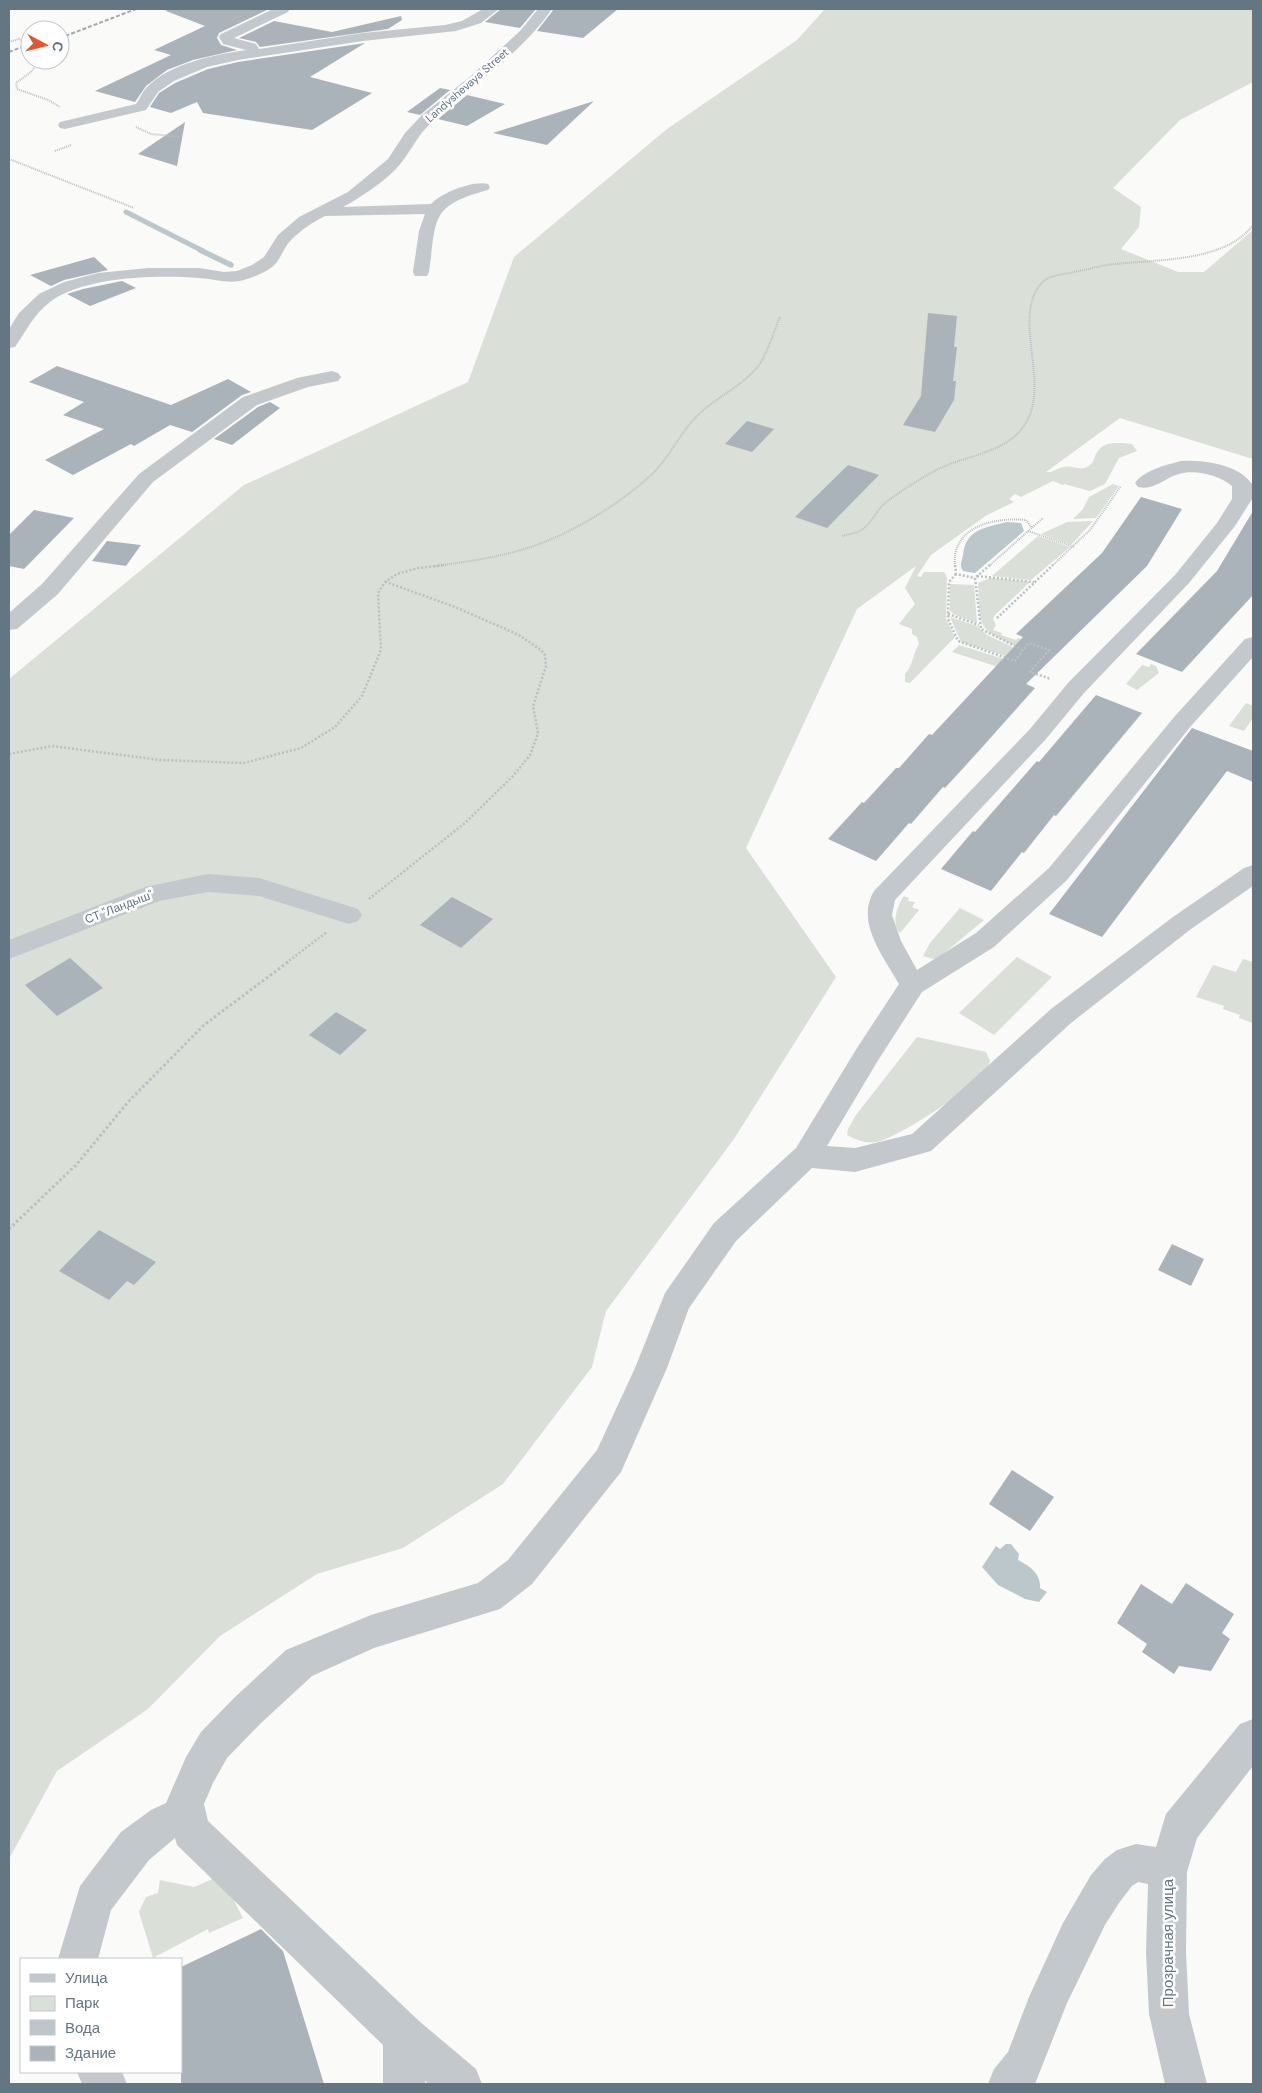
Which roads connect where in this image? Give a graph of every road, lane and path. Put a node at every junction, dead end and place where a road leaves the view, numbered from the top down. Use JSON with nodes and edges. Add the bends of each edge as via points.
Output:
{"nodes":[{"id":1,"x":283,"y":9,"type":"edge"},
{"id":2,"x":492,"y":9,"type":"edge"},
{"id":3,"x":545,"y":9,"type":"edge"},
{"id":4,"x":254,"y":52,"type":"junction"},
{"id":5,"x":32,"y":70,"type":"edge"},
{"id":6,"x":121,"y":112,"type":"junction"},
{"id":7,"x":65,"y":126,"type":"joint"},
{"id":8,"x":180,"y":137,"type":"dead end"},
{"id":9,"x":9,"y":159,"type":"edge"},
{"id":10,"x":482,"y":187,"type":"dead end"},
{"id":11,"x":134,"y":208,"type":"dead end"},
{"id":12,"x":435,"y":208,"type":"junction"},
{"id":13,"x":318,"y":212,"type":"junction"},
{"id":14,"x":1253,"y":225,"type":"edge"},
{"id":15,"x":422,"y":272,"type":"dead end"},
{"id":16,"x":780,"y":317,"type":"dead end"},
{"id":17,"x":9,"y":343,"type":"edge"},
{"id":18,"x":332,"y":378,"type":"dead end"},
{"id":19,"x":1145,"y":483,"type":"joint"},
{"id":20,"x":1043,"y":518,"type":"dead end"},
{"id":21,"x":1032,"y":528,"type":"junction"},
{"id":22,"x":1028,"y":531,"type":"junction"},
{"id":23,"x":842,"y":536,"type":"dead end"},
{"id":24,"x":1074,"y":546,"type":"junction"},
{"id":25,"x":956,"y":574,"type":"junction"},
{"id":26,"x":976,"y":577,"type":"junction"},
{"id":27,"x":1035,"y":582,"type":"junction"},
{"id":28,"x":948,"y":614,"type":"junction"},
{"id":29,"x":997,"y":618,"type":"dead end"},
{"id":30,"x":9,"y":624,"type":"edge"},
{"id":31,"x":980,"y":626,"type":"junction"},
{"id":32,"x":1253,"y":644,"type":"edge"},
{"id":33,"x":1023,"y":650,"type":"junction"},
{"id":34,"x":1076,"y":688,"type":"junction"},
{"id":35,"x":9,"y":754,"type":"edge"},
{"id":36,"x":1253,"y":874,"type":"edge"},
{"id":37,"x":349,"y":915,"type":"dead end"},
{"id":38,"x":9,"y":950,"type":"edge"},
{"id":39,"x":913,"y":985,"type":"junction"},
{"id":40,"x":806,"y":1156,"type":"junction"},
{"id":41,"x":1253,"y":1737,"type":"edge"},
{"id":42,"x":188,"y":1815,"type":"junction"},
{"id":43,"x":1168,"y":1872,"type":"junction"},
{"id":44,"x":78,"y":1958,"type":"edge"},
{"id":45,"x":404,"y":2036,"type":"junction"},
{"id":46,"x":99,"y":2073,"type":"edge"},
{"id":47,"x":106,"y":2084,"type":"edge"},
{"id":48,"x":404,"y":2084,"type":"edge"},
{"id":49,"x":461,"y":2084,"type":"edge"},
{"id":50,"x":1009,"y":2084,"type":"edge"},
{"id":51,"x":1186,"y":2084,"type":"edge"}],
"edges":[{"from":1,"to":4,"type":"street","via":[[226,37],[228,41],[251,47]]},
{"from":2,"to":4,"type":"street","via":[[467,23],[442,28]]},
{"from":3,"to":13,"type":"street","name":"Landyshevaya Street","via":[[525,34],[427,118],[410,136],[394,162],[354,195]]},
{"from":4,"to":6,"type":"street","via":[[210,60],[148,94],[141,107]]},
{"from":5,"to":7,"type":"path","via":[[16,83],[17,89],[55,103],[60,107]]},
{"from":6,"to":7,"type":"street"},
{"from":6,"to":8,"type":"path","via":[[138,130]]},
{"from":9,"to":11,"type":"path"},
{"from":10,"to":12,"type":"street","via":[[448,198]]},
{"from":12,"to":13,"type":"street"},
{"from":12,"to":15,"type":"street","via":[[430,217]]},
{"from":13,"to":17,"type":"street","name":"Landyshevaya Street","via":[[284,238],[270,260],[258,269],[240,276],[224,277],[198,273],[148,273],[98,278],[70,286],[45,298],[25,317]]},
{"from":14,"to":23,"type":"path","via":[[1226,245],[1188,258],[1107,265],[1048,278],[1032,297],[1029,315],[1036,393],[1028,420],[1019,433],[996,448],[942,467],[885,503],[862,530]]},
{"from":16,"to":35,"type":"path","via":[[759,365],[735,388],[698,414],[652,474],[621,501],[557,536],[525,549],[469,562],[418,568],[397,574],[385,582],[378,593],[381,650],[362,696],[335,727],[301,748],[244,763],[160,760],[52,746]]},
{"from":18,"to":30,"type":"street","via":[[304,382],[250,401],[146,478],[50,589]]},
{"from":19,"to":24,"type":"path","via":[[1120,486]]},
{"from":19,"to":34,"type":"street","via":[[1173,468],[1222,471],[1236,477],[1242,484],[1242,498],[1225,526],[1182,579]]},
{"from":20,"to":21,"type":"path"},
{"from":21,"to":22,"type":"path"},
{"from":21,"to":25,"type":"path","via":[[1026,520],[1012,517],[995,519],[968,531],[958,541]]},
{"from":22,"to":24,"type":"path"},
{"from":22,"to":26,"type":"path"},
{"from":24,"to":27,"type":"path"},
{"from":25,"to":26,"type":"path"},
{"from":25,"to":28,"type":"path","via":[[948,582]]},
{"from":26,"to":27,"type":"path"},
{"from":26,"to":31,"type":"path"},
{"from":27,"to":29,"type":"path"},
{"from":28,"to":31,"type":"path"},
{"from":28,"to":33,"type":"path","via":[[962,644],[1016,661]]},
{"from":31,"to":33,"type":"path","via":[[987,633]]},
{"from":32,"to":39,"type":"street","via":[[1183,721],[1058,874],[985,940]]},
{"from":33,"to":34,"type":"path","via":[[1029,643],[1049,650],[1030,672]]},
{"from":34,"to":39,"type":"street","via":[[1038,734],[883,897],[879,915]]},
{"from":36,"to":40,"type":"street","via":[[1182,923],[1061,1016],[921,1143],[855,1160]]},
{"from":37,"to":38,"type":"street","name":"СТ \"Ландыш\"","via":[[259,887],[208,883],[154,893]]},
{"from":39,"to":40,"type":"street"},
{"from":40,"to":42,"type":"street","via":[[725,1232],[676,1302],[651,1368],[608,1461],[520,1572],[488,1597],[371,1632],[299,1663],[214,1745],[185,1804]]},
{"from":41,"to":43,"type":"street","name":"Прозрачная улица","via":[[1180,1828]]},
{"from":42,"to":44,"type":"street","via":[[164,1823],[136,1846],[94,1900]]},
{"from":42,"to":45,"type":"street","via":[[191,1831]]},
{"from":43,"to":50,"type":"street","via":[[1148,1864],[1130,1864],[1107,1885],[1088,1916],[1019,2076]]},
{"from":43,"to":51,"type":"street","name":"Прозрачная улица","via":[[1166,1952],[1169,2014]]},
{"from":45,"to":48,"type":"street"},
{"from":45,"to":49,"type":"street"},
{"from":46,"to":47,"type":"street"}]}
